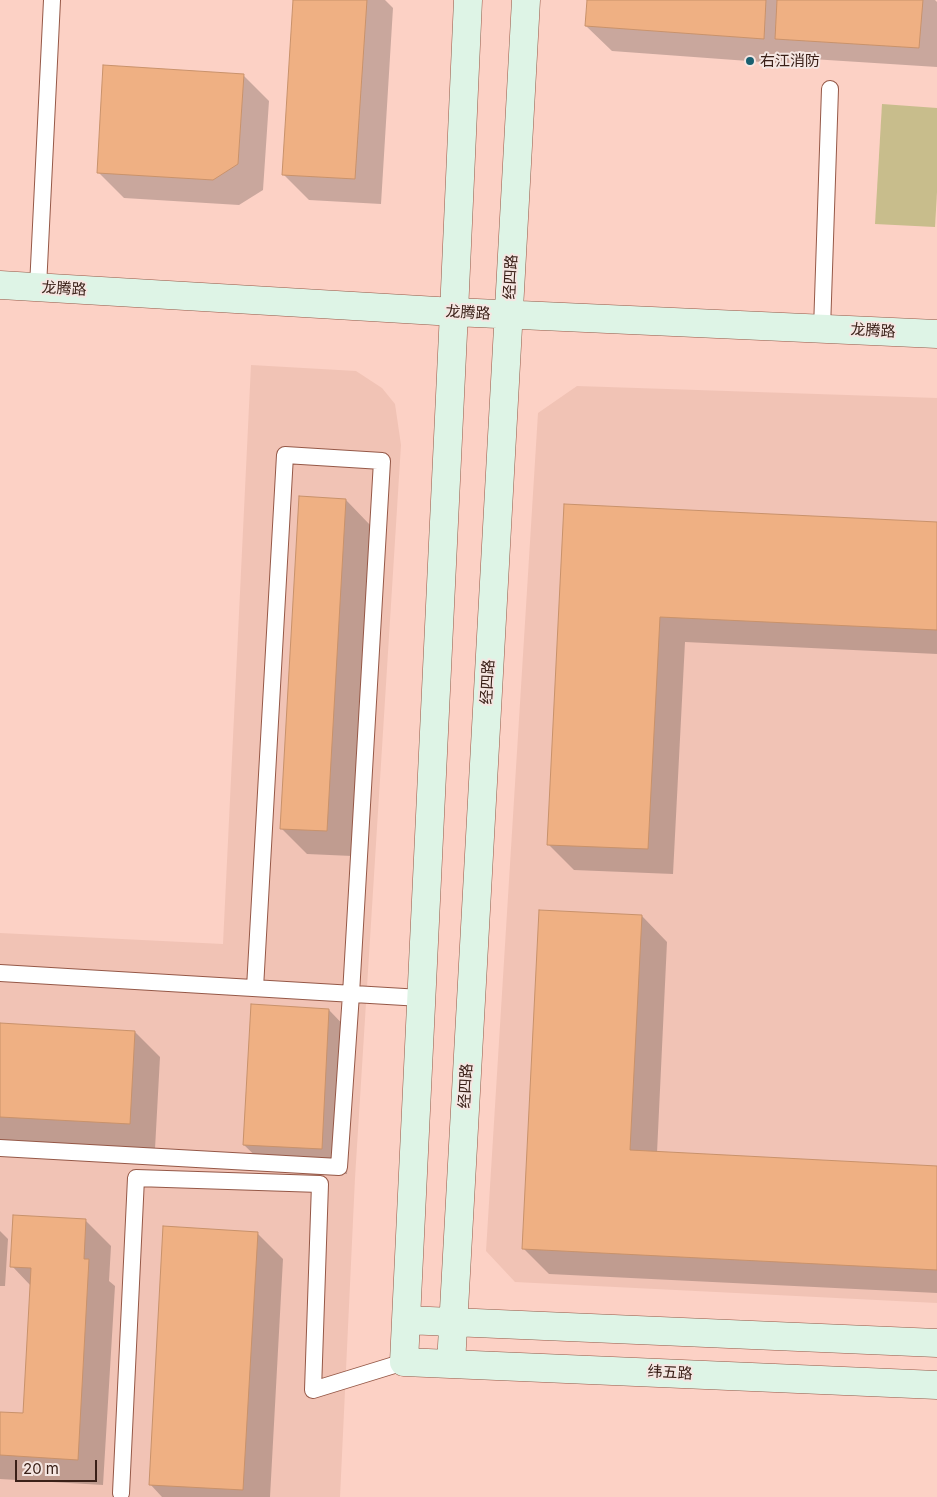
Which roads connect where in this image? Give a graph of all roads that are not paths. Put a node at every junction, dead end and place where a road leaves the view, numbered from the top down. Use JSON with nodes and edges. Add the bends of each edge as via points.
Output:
{"nodes":[{"id":1,"x":52,"y":0,"type":"edge"},
{"id":2,"x":468,"y":0,"type":"edge"},
{"id":3,"x":526,"y":0,"type":"edge"},
{"id":4,"x":830,"y":89,"type":"dead end"},
{"id":5,"x":0,"y":285,"type":"edge"},
{"id":6,"x":38,"y":287,"type":"junction"},
{"id":7,"x":454,"y":312,"type":"junction"},
{"id":8,"x":508,"y":314,"type":"junction"},
{"id":9,"x":822,"y":329,"type":"junction"},
{"id":10,"x":937,"y":334,"type":"edge"},
{"id":11,"x":0,"y":973,"type":"edge"},
{"id":12,"x":255,"y":988,"type":"junction"},
{"id":13,"x":351,"y":994,"type":"junction"},
{"id":14,"x":421,"y":998,"type":"junction"},
{"id":15,"x":0,"y":1148,"type":"edge"},
{"id":16,"x":406,"y":1320,"type":"junction"},
{"id":17,"x":453,"y":1322,"type":"junction"},
{"id":18,"x":937,"y":1343,"type":"edge"},
{"id":19,"x":404,"y":1362,"type":"junction"},
{"id":20,"x":451,"y":1364,"type":"junction"},
{"id":21,"x":937,"y":1385,"type":"edge"},
{"id":22,"x":121,"y":1493,"type":"dead end"}],
"edges":[{"from":1,"to":6,"type":"lane"},
{"from":2,"to":7,"type":"street"},
{"from":3,"to":8,"type":"street","name":"经四路"},
{"from":4,"to":9,"type":"lane"},
{"from":5,"to":6,"type":"street","name":"龙腾路"},
{"from":6,"to":7,"type":"street","name":"龙腾路"},
{"from":7,"to":8,"type":"street","name":"龙腾路"},
{"from":7,"to":14,"type":"street"},
{"from":8,"to":9,"type":"street","name":"龙腾路"},
{"from":8,"to":17,"type":"street","name":"经四路"},
{"from":9,"to":10,"type":"street","name":"龙腾路"},
{"from":11,"to":12,"type":"lane"},
{"from":12,"to":13,"type":"lane"},
{"from":12,"to":13,"type":"lane","via":[[285,455],[382,461]]},
{"from":13,"to":14,"type":"lane"},
{"from":13,"to":15,"type":"lane","via":[[338,1167]]},
{"from":14,"to":16,"type":"street"},
{"from":16,"to":17,"type":"street"},
{"from":16,"to":19,"type":"street"},
{"from":17,"to":18,"type":"street"},
{"from":17,"to":20,"type":"street","name":"经四路"},
{"from":19,"to":20,"type":"street","name":"纬五路"},
{"from":19,"to":22,"type":"lane","via":[[313,1390],[320,1184],[136,1178]]},
{"from":20,"to":21,"type":"street","name":"纬五路"}]}
